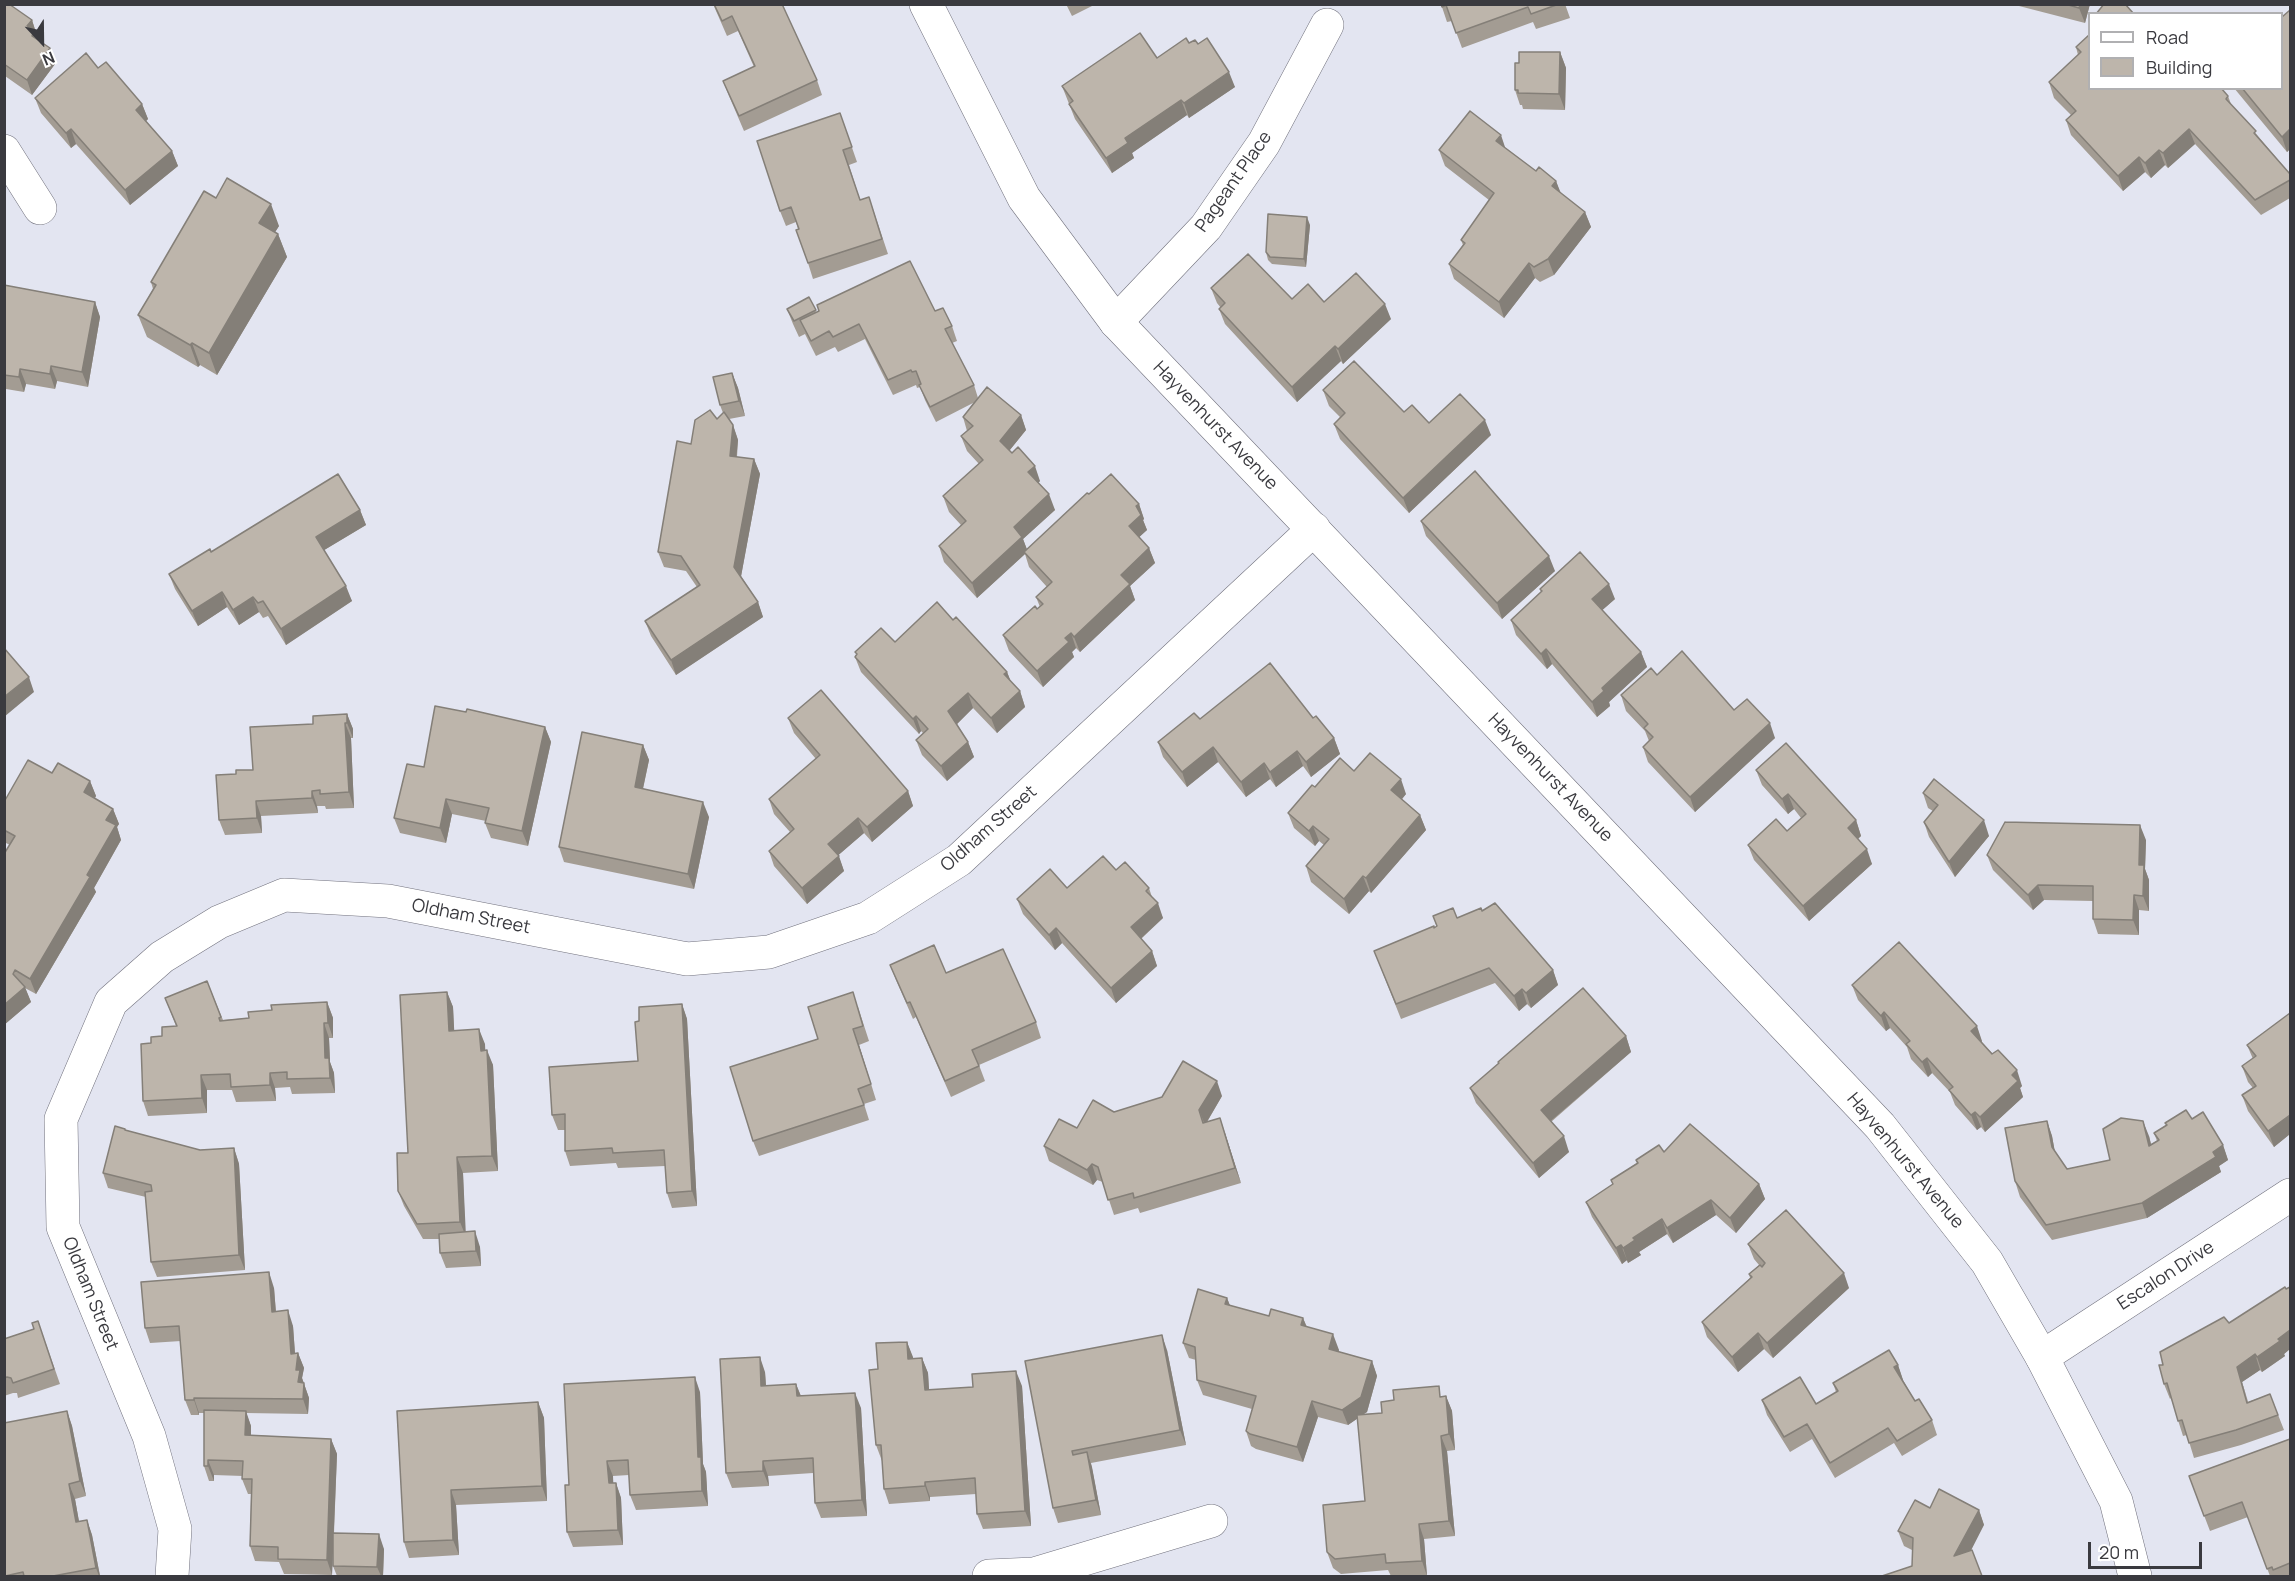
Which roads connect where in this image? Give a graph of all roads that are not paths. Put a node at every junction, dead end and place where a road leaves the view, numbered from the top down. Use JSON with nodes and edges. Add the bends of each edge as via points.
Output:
{"nodes":[{"id":1,"x":926,"y":4,"type":"edge"},
{"id":2,"x":1327,"y":25,"type":"dead end"},
{"id":3,"x":4,"y":151,"type":"edge"},
{"id":4,"x":40,"y":208,"type":"dead end"},
{"id":5,"x":1116,"y":322,"type":"junction"},
{"id":6,"x":1314,"y":529,"type":"junction"},
{"id":7,"x":2290,"y":1196,"type":"edge"},
{"id":8,"x":2042,"y":1357,"type":"junction"},
{"id":9,"x":1211,"y":1521,"type":"dead end"},
{"id":10,"x":172,"y":1576,"type":"edge"},
{"id":11,"x":989,"y":1576,"type":"edge"},
{"id":12,"x":2135,"y":1576,"type":"edge"}],
"edges":[{"from":1,"to":5,"type":"street","name":"Hayvenhurst Avenue","via":[[1024,198]]},
{"from":2,"to":5,"type":"street","name":"Pageant Place","via":[[1264,143],[1206,227]]},
{"from":3,"to":4,"type":"street"},
{"from":5,"to":6,"type":"street","name":"Hayvenhurst Avenue"},
{"from":6,"to":8,"type":"street","name":"Hayvenhurst Avenue","via":[[1880,1126],[1987,1262]]},
{"from":6,"to":10,"type":"street","name":"Oldham Street","via":[[959,860],[868,918],[769,952],[687,960],[388,901],[284,895],[219,922],[162,957],[111,1002],[61,1119],[63,1227],[148,1436],[174,1529]]},
{"from":7,"to":8,"type":"street","name":"Escalon Drive"},
{"from":8,"to":12,"type":"street","name":"Hayvenhurst Avenue","via":[[2116,1501]]},
{"from":9,"to":11,"type":"street","via":[[1034,1574]]}]}
